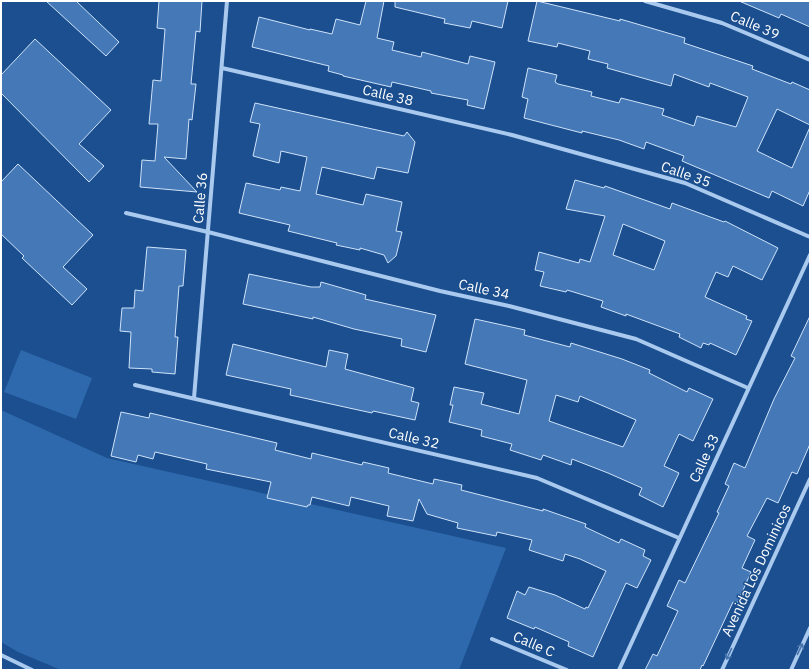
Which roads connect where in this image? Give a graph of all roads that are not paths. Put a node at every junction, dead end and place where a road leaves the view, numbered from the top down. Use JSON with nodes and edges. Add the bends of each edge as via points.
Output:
{"nodes":[{"id":1,"x":228,"y":1,"type":"edge"},
{"id":2,"x":645,"y":1,"type":"edge"},
{"id":3,"x":810,"y":60,"type":"edge"},
{"id":4,"x":222,"y":68,"type":"junction"},
{"id":5,"x":550,"y":145,"type":"joint"},
{"id":6,"x":126,"y":213,"type":"dead end"},
{"id":7,"x":208,"y":232,"type":"junction"},
{"id":8,"x":810,"y":237,"type":"edge"},
{"id":9,"x":810,"y":255,"type":"edge"},
{"id":10,"x":135,"y":385,"type":"dead end"},
{"id":11,"x":748,"y":388,"type":"junction"},
{"id":12,"x":194,"y":398,"type":"junction"},
{"id":13,"x":810,"y":479,"type":"edge"},
{"id":14,"x":679,"y":538,"type":"junction"},
{"id":15,"x":810,"y":628,"type":"edge"},
{"id":16,"x":492,"y":639,"type":"dead end"},
{"id":17,"x":1,"y":655,"type":"edge"},
{"id":18,"x":32,"y":670,"type":"edge"},
{"id":19,"x":567,"y":670,"type":"edge"},
{"id":20,"x":619,"y":670,"type":"edge"},
{"id":21,"x":722,"y":670,"type":"edge"},
{"id":22,"x":791,"y":670,"type":"edge"}],
"edges":[{"from":1,"to":4,"type":"street","name":"Calle 36"},
{"from":2,"to":3,"type":"street","name":"Calle 39","via":[[722,23]]},
{"from":4,"to":5,"type":"street","name":"Calle 38"},
{"from":4,"to":7,"type":"street","name":"Calle 36"},
{"from":5,"to":8,"type":"street","name":"Calle 35","via":[[684,182]]},
{"from":6,"to":7,"type":"street","name":"Calle 34"},
{"from":7,"to":11,"type":"street","name":"Calle 34","via":[[636,339]]},
{"from":7,"to":12,"type":"street","name":"Calle 36"},
{"from":9,"to":11,"type":"street","name":"Calle 33"},
{"from":10,"to":12,"type":"street","name":"Calle 32"},
{"from":11,"to":14,"type":"street","name":"Calle 33"},
{"from":12,"to":14,"type":"street","name":"Calle 32","via":[[537,478]]},
{"from":13,"to":21,"type":"street","name":"Avenida Los Dominicos","one_way":true},
{"from":14,"to":20,"type":"street","name":"Calle 33"},
{"from":22,"to":15,"type":"street","one_way":true},
{"from":16,"to":19,"type":"street","name":"Calle C"},
{"from":17,"to":18,"type":"street"}]}
